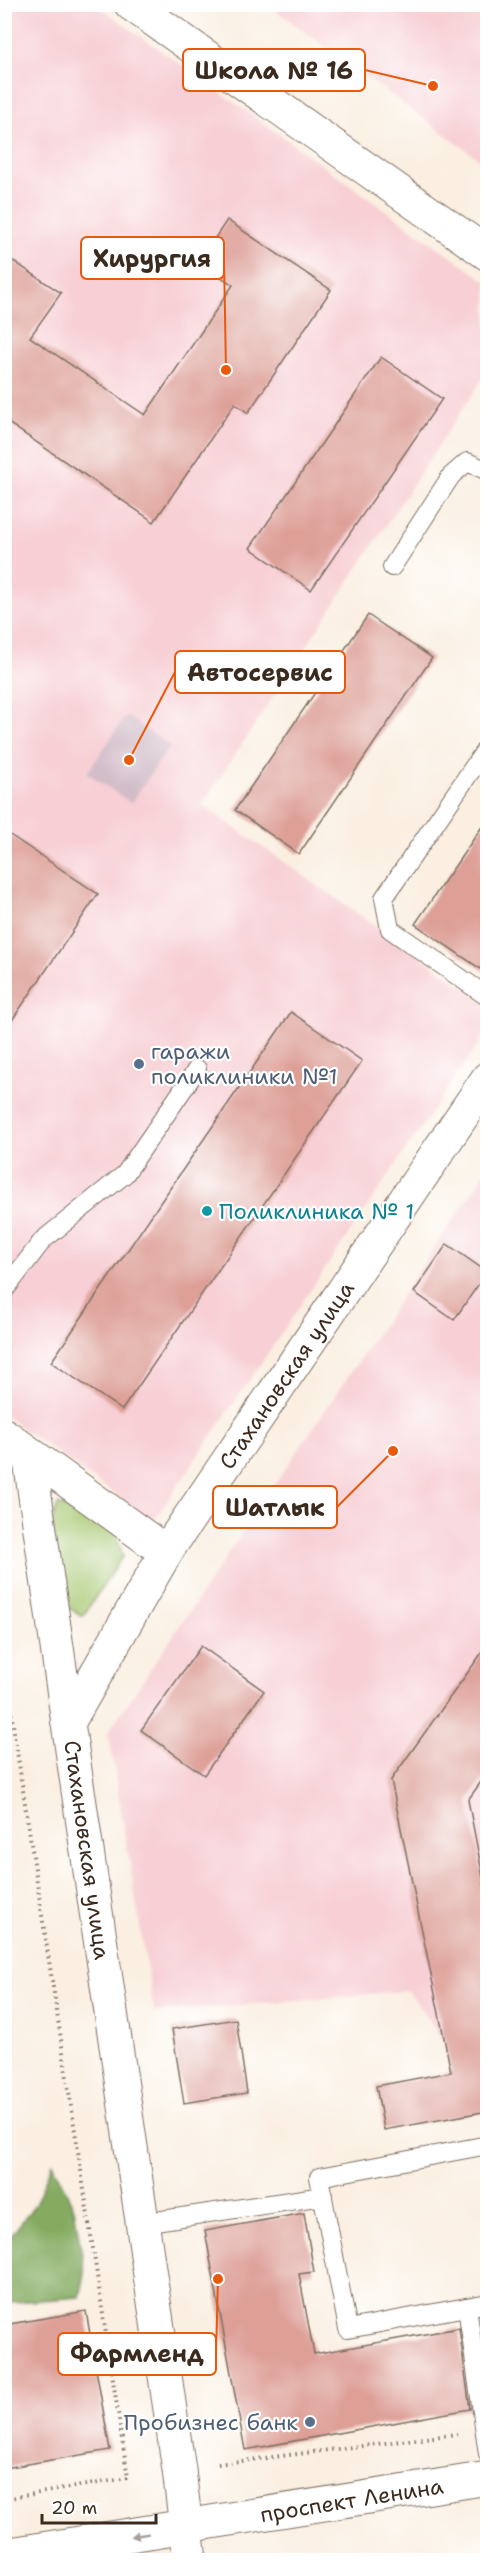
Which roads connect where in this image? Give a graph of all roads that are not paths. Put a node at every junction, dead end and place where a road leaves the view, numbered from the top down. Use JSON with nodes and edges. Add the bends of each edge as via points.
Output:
{"nodes":[{"id":1,"x":131,"y":4,"type":"edge"},
{"id":2,"x":488,"y":254,"type":"edge"},
{"id":3,"x":488,"y":471,"type":"edge"},
{"id":4,"x":392,"y":567,"type":"dead end"},
{"id":5,"x":488,"y":746,"type":"edge"},
{"id":6,"x":488,"y":997,"type":"edge"},
{"id":7,"x":197,"y":1069,"type":"dead end"},
{"id":8,"x":488,"y":1078,"type":"edge"},
{"id":9,"x":4,"y":1291,"type":"edge"},
{"id":10,"x":17,"y":1444,"type":"edge"},
{"id":11,"x":166,"y":1552,"type":"junction"},
{"id":12,"x":68,"y":1723,"type":"junction"},
{"id":13,"x":488,"y":2145,"type":"edge"},
{"id":14,"x":323,"y":2196,"type":"junction"},
{"id":15,"x":142,"y":2223,"type":"junction"},
{"id":16,"x":488,"y":2303,"type":"edge"},
{"id":17,"x":466,"y":2307,"type":"junction"},
{"id":18,"x":488,"y":2454,"type":"edge"},
{"id":19,"x":488,"y":2478,"type":"edge"},
{"id":20,"x":185,"y":2528,"type":"junction"},
{"id":21,"x":4,"y":2555,"type":"edge"},
{"id":22,"x":189,"y":2560,"type":"edge"}],
"edges":[{"from":1,"to":2,"type":"street"},
{"from":3,"to":4,"type":"lane","via":[[467,462],[451,476]]},
{"from":5,"to":6,"type":"lane","via":[[384,898],[390,929]]},
{"from":7,"to":9,"type":"lane","via":[[125,1174],[44,1240]]},
{"from":8,"to":11,"type":"street","name":"Стахановская улица"},
{"from":10,"to":11,"type":"street"},
{"from":10,"to":12,"type":"street"},
{"from":11,"to":12,"type":"street","name":"Стахановская улица"},
{"from":12,"to":15,"type":"street","name":"Стахановская улица"},
{"from":13,"to":14,"type":"lane","via":[[319,2177]]},
{"from":14,"to":15,"type":"lane"},
{"from":14,"to":17,"type":"lane","via":[[348,2329]]},
{"from":15,"to":20,"type":"street","name":"Стахановская улица"},
{"from":16,"to":17,"type":"lane"},
{"from":17,"to":18,"type":"lane"},
{"from":19,"to":20,"type":"street","name":"проспект Ленина"},
{"from":20,"to":21,"type":"street","name":"проспект Ленина","one_way":true},
{"from":20,"to":22,"type":"street","name":"Стахановская улица"}]}
